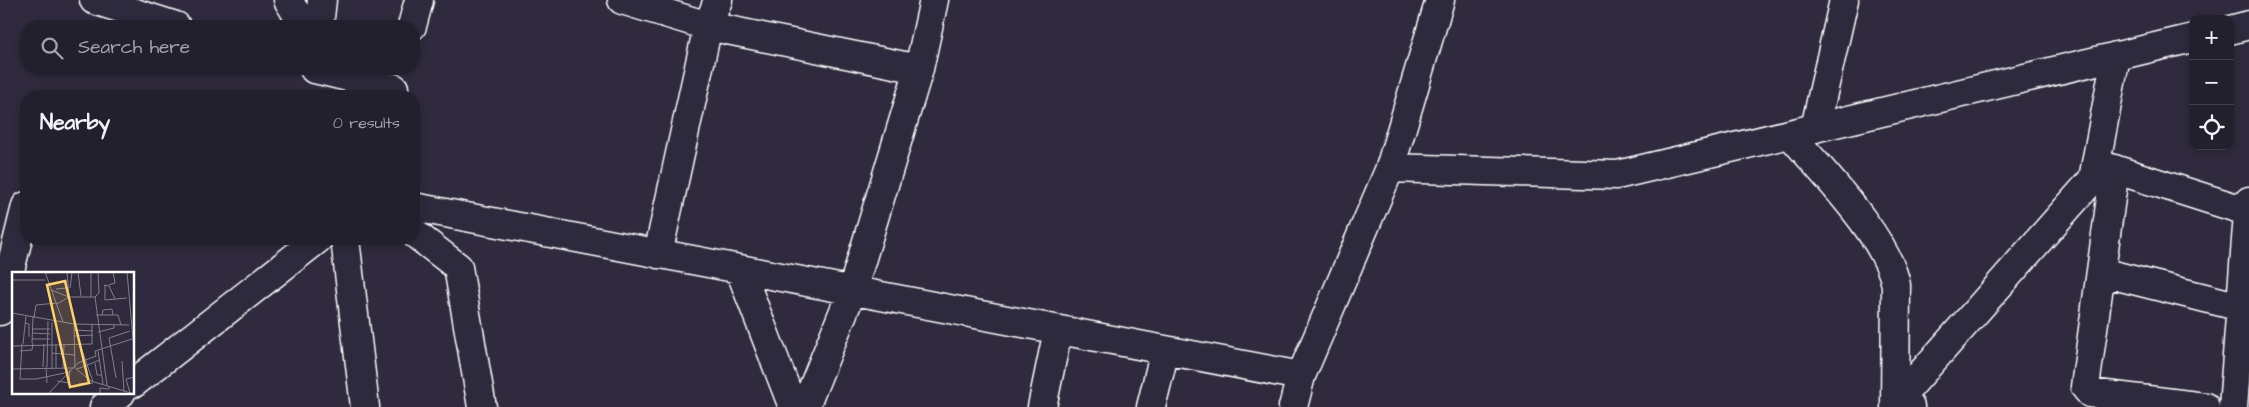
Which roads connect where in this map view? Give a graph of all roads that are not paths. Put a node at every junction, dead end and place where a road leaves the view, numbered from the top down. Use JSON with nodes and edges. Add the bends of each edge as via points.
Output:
{"nodes":[{"id":1,"x":94,"y":0,"type":"edge"},
{"id":2,"x":288,"y":0,"type":"edge"},
{"id":3,"x":322,"y":0,"type":"edge"},
{"id":4,"x":419,"y":0,"type":"edge"},
{"id":5,"x":622,"y":0,"type":"edge"},
{"id":6,"x":718,"y":0,"type":"edge"},
{"id":7,"x":934,"y":0,"type":"edge"},
{"id":8,"x":1440,"y":0,"type":"edge"},
{"id":9,"x":1844,"y":0,"type":"edge"},
{"id":10,"x":157,"y":20,"type":"edge"},
{"id":11,"x":300,"y":20,"type":"edge"},
{"id":12,"x":320,"y":20,"type":"edge"},
{"id":13,"x":414,"y":20,"type":"edge"},
{"id":14,"x":708,"y":26,"type":"junction"},
{"id":15,"x":2249,"y":26,"type":"edge"},
{"id":16,"x":2234,"y":29,"type":"edge"},
{"id":17,"x":2189,"y":39,"type":"edge"},
{"id":18,"x":2116,"y":56,"type":"junction"},
{"id":19,"x":919,"y":69,"type":"junction"},
{"id":20,"x":326,"y":75,"type":"edge"},
{"id":21,"x":345,"y":75,"type":"edge"},
{"id":22,"x":396,"y":85,"type":"edge"},
{"id":23,"x":347,"y":90,"type":"edge"},
{"id":24,"x":1802,"y":131,"type":"junction"},
{"id":25,"x":2106,"y":167,"type":"junction"},
{"id":26,"x":1390,"y":168,"type":"junction"},
{"id":27,"x":2249,"y":201,"type":"edge"},
{"id":28,"x":420,"y":208,"type":"edge"},
{"id":29,"x":2249,"y":212,"type":"edge"},
{"id":30,"x":20,"y":230,"type":"edge"},
{"id":31,"x":420,"y":238,"type":"edge"},
{"id":32,"x":310,"y":245,"type":"edge"},
{"id":33,"x":346,"y":245,"type":"edge"},
{"id":34,"x":658,"y":254,"type":"junction"},
{"id":35,"x":740,"y":270,"type":"junction"},
{"id":36,"x":2101,"y":272,"type":"junction"},
{"id":37,"x":852,"y":291,"type":"junction"},
{"id":38,"x":2241,"y":307,"type":"junction"},
{"id":39,"x":0,"y":311,"type":"edge"},
{"id":40,"x":1058,"y":330,"type":"junction"},
{"id":41,"x":1165,"y":350,"type":"junction"},
{"id":42,"x":1301,"y":376,"type":"junction"},
{"id":43,"x":135,"y":383,"type":"edge"},
{"id":44,"x":120,"y":394,"type":"edge"},
{"id":45,"x":1900,"y":405,"type":"edge"},
{"id":46,"x":104,"y":407,"type":"edge"},
{"id":47,"x":365,"y":407,"type":"edge"},
{"id":48,"x":482,"y":407,"type":"edge"},
{"id":49,"x":793,"y":407,"type":"edge"},
{"id":50,"x":805,"y":407,"type":"edge"},
{"id":51,"x":1042,"y":407,"type":"edge"},
{"id":52,"x":1151,"y":407,"type":"edge"},
{"id":53,"x":1293,"y":407,"type":"edge"},
{"id":54,"x":2205,"y":407,"type":"edge"},
{"id":55,"x":2234,"y":407,"type":"edge"}],
"edges":[{"from":1,"to":10,"type":"street"},
{"from":2,"to":11,"type":"street"},
{"from":3,"to":12,"type":"street"},
{"from":4,"to":13,"type":"street"},
{"from":5,"to":14,"type":"street"},
{"from":6,"to":14,"type":"street"},
{"from":7,"to":19,"type":"street"},
{"from":8,"to":26,"type":"street"},
{"from":9,"to":24,"type":"street"},
{"from":14,"to":19,"type":"street"},
{"from":14,"to":34,"type":"street"},
{"from":15,"to":16,"type":"street"},
{"from":17,"to":18,"type":"street"},
{"from":18,"to":24,"type":"street"},
{"from":18,"to":25,"type":"street"},
{"from":19,"to":37,"type":"street"},
{"from":20,"to":23,"type":"street"},
{"from":21,"to":22,"type":"street"},
{"from":24,"to":26,"type":"street","via":[[1617,175]]},
{"from":24,"to":45,"type":"street","via":[[1873,234],[1893,269]]},
{"from":25,"to":29,"type":"street"},
{"from":25,"to":36,"type":"street"},
{"from":25,"to":45,"type":"street","via":[[2095,174]]},
{"from":26,"to":42,"type":"street"},
{"from":27,"to":29,"type":"street"},
{"from":28,"to":34,"type":"street"},
{"from":29,"to":38,"type":"street"},
{"from":30,"to":39,"type":"street"},
{"from":31,"to":48,"type":"street","via":[[458,267]]},
{"from":32,"to":43,"type":"street"},
{"from":33,"to":47,"type":"street"},
{"from":34,"to":35,"type":"street"},
{"from":35,"to":37,"type":"street"},
{"from":35,"to":49,"type":"street"},
{"from":36,"to":38,"type":"street"},
{"from":36,"to":54,"type":"street","via":[[2087,391]]},
{"from":37,"to":40,"type":"street"},
{"from":37,"to":50,"type":"street"},
{"from":38,"to":55,"type":"street"},
{"from":40,"to":41,"type":"street"},
{"from":40,"to":51,"type":"street"},
{"from":41,"to":42,"type":"street"},
{"from":41,"to":52,"type":"street"},
{"from":42,"to":53,"type":"street"},
{"from":44,"to":46,"type":"street"}]}
